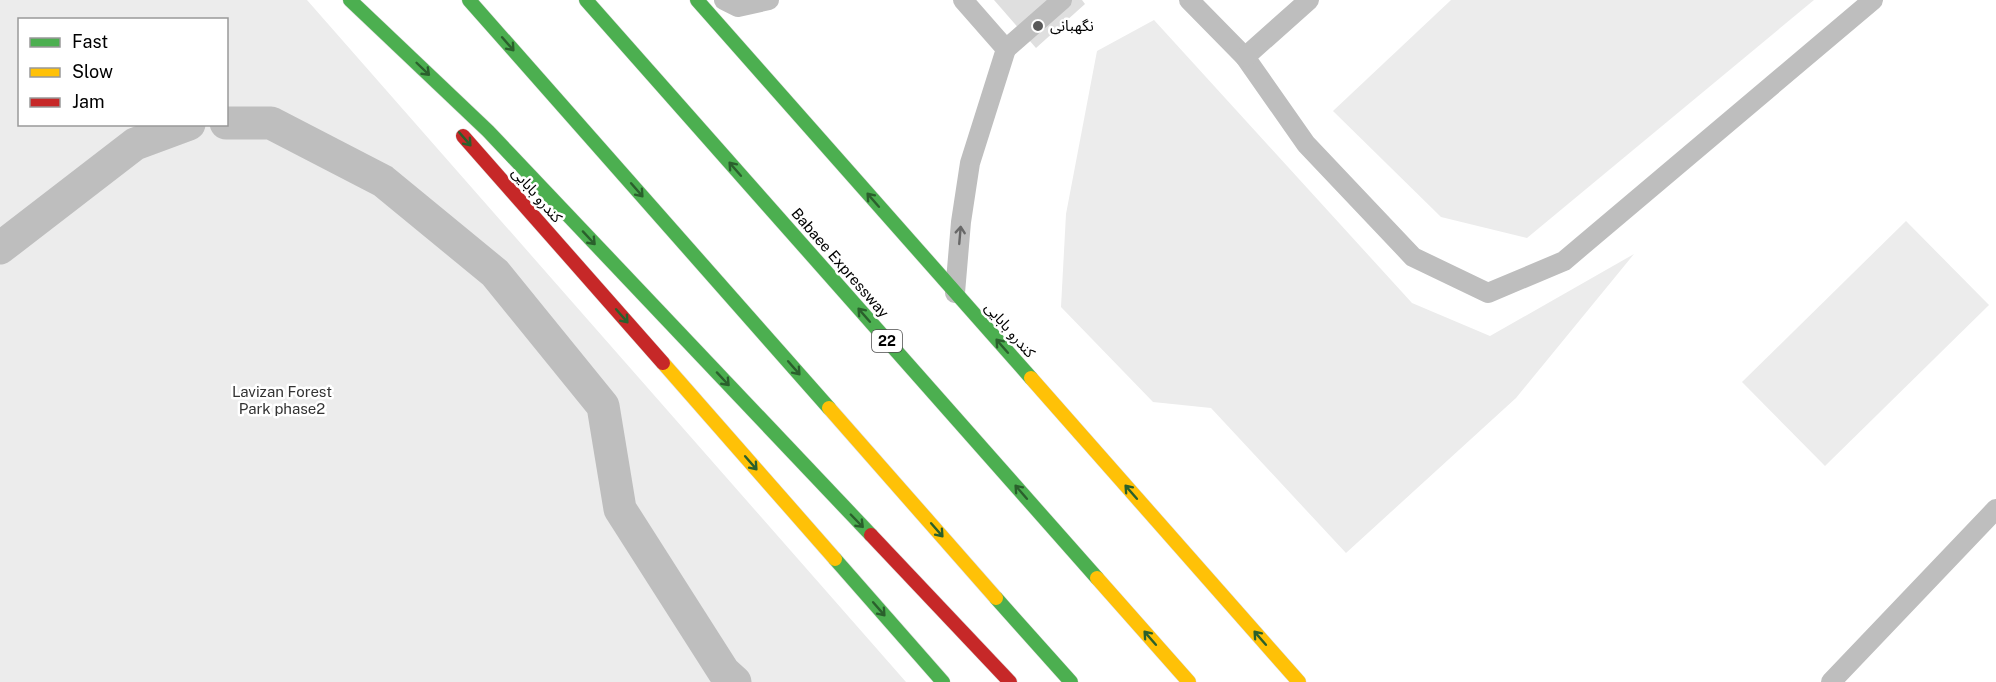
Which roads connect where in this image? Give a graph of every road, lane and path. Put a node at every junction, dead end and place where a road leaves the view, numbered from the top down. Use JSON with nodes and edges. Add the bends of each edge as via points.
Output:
{"nodes":[{"id":1,"x":343,"y":0,"type":"edge"},
{"id":2,"x":350,"y":0,"type":"edge"},
{"id":3,"x":469,"y":0,"type":"edge"},
{"id":4,"x":586,"y":0,"type":"edge"},
{"id":5,"x":696,"y":0,"type":"edge"},
{"id":6,"x":724,"y":0,"type":"edge"},
{"id":7,"x":769,"y":0,"type":"edge"},
{"id":8,"x":963,"y":0,"type":"edge"},
{"id":9,"x":1062,"y":0,"type":"edge"},
{"id":10,"x":1189,"y":0,"type":"edge"},
{"id":11,"x":1309,"y":0,"type":"edge"},
{"id":12,"x":1874,"y":0,"type":"edge"},
{"id":13,"x":1006,"y":49,"type":"junction"},
{"id":14,"x":1245,"y":57,"type":"junction"},
{"id":15,"x":414,"y":81,"type":"dead end"},
{"id":16,"x":228,"y":123,"type":"edge"},
{"id":17,"x":184,"y":126,"type":"edge"},
{"id":18,"x":454,"y":126,"type":"dead end"},
{"id":19,"x":0,"y":248,"type":"edge"},
{"id":20,"x":956,"y":293,"type":"junction"},
{"id":21,"x":1996,"y":509,"type":"edge"},
{"id":22,"x":735,"y":682,"type":"edge"},
{"id":23,"x":943,"y":682,"type":"edge"},
{"id":24,"x":1010,"y":682,"type":"edge"},
{"id":25,"x":1071,"y":682,"type":"edge"},
{"id":26,"x":1189,"y":682,"type":"edge"},
{"id":27,"x":1299,"y":682,"type":"edge"},
{"id":28,"x":1831,"y":682,"type":"edge"}],
"edges":[{"from":1,"to":15,"type":"main road"},
{"from":2,"to":24,"type":"main road","one_way":true,"via":[[488,131]]},
{"from":3,"to":25,"type":"main road","one_way":true},
{"from":26,"to":4,"type":"main road","name":"Babaee Expressway","number":"22","one_way":true},
{"from":20,"to":5,"type":"main road","name":"کندرو بابایی","one_way":true},
{"from":6,"to":7,"type":"lane","via":[[738,7]]},
{"from":8,"to":13,"type":"lane"},
{"from":9,"to":13,"type":"lane"},
{"from":10,"to":14,"type":"lane"},
{"from":11,"to":14,"type":"lane"},
{"from":12,"to":14,"type":"lane","via":[[1564,261],[1488,293],[1413,258],[1306,144]]},
{"from":20,"to":13,"type":"lane","one_way":true,"via":[[970,163]]},
{"from":16,"to":22,"type":"street","via":[[271,123],[383,181],[495,273],[603,406],[620,508],[724,672]]},
{"from":17,"to":19,"type":"street","via":[[135,144]]},
{"from":18,"to":23,"type":"main road","name":"کندرو بابایی","one_way":true},
{"from":27,"to":20,"type":"main road","name":"کندرو بابایی","one_way":true},
{"from":21,"to":28,"type":"lane"}]}
